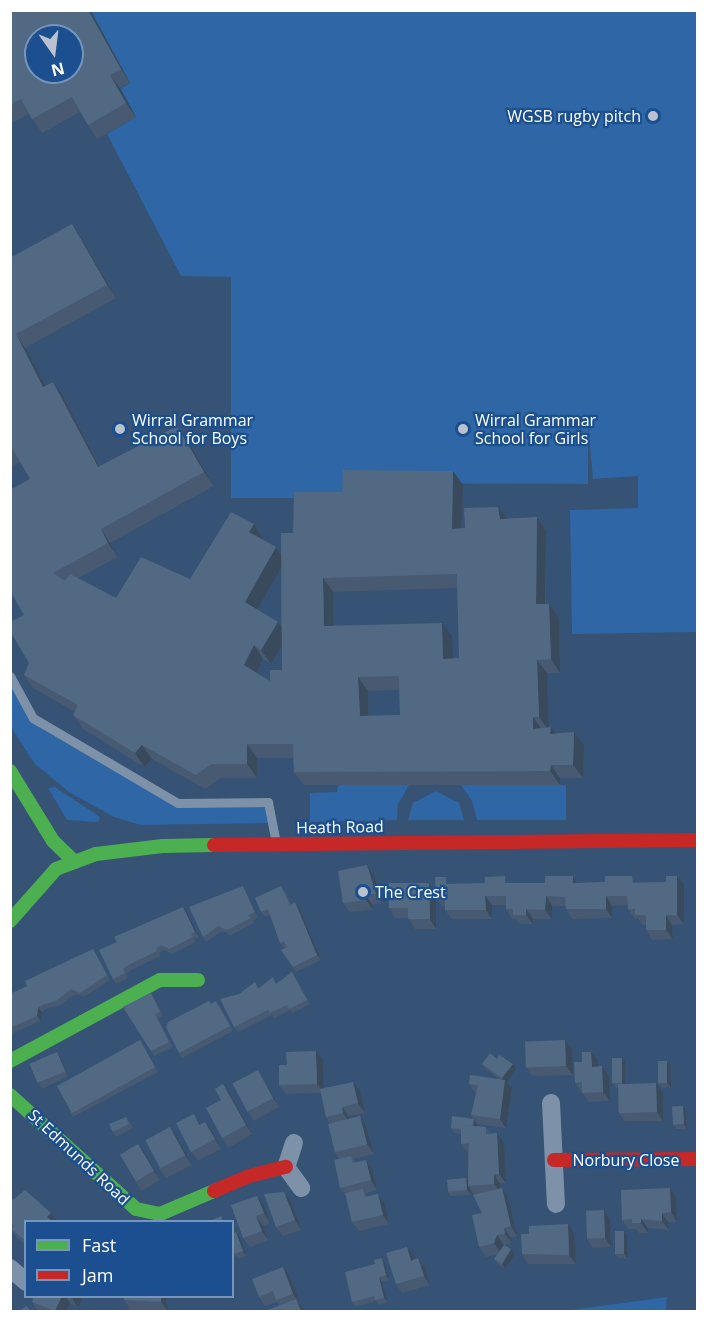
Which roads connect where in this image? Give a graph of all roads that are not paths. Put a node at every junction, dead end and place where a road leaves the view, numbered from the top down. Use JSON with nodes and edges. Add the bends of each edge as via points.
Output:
{"nodes":[{"id":1,"x":10,"y":675,"type":"edge"},
{"id":2,"x":10,"y":771,"type":"edge"},
{"id":3,"x":698,"y":840,"type":"edge"},
{"id":4,"x":276,"y":845,"type":"junction"},
{"id":5,"x":75,"y":862,"type":"junction"},
{"id":6,"x":10,"y":921,"type":"edge"},
{"id":7,"x":198,"y":980,"type":"dead end"},
{"id":8,"x":10,"y":1061,"type":"edge"},
{"id":9,"x":10,"y":1095,"type":"edge"},
{"id":10,"x":551,"y":1103,"type":"dead end"},
{"id":11,"x":294,"y":1143,"type":"dead end"},
{"id":12,"x":698,"y":1159,"type":"edge"},
{"id":13,"x":554,"y":1160,"type":"junction"},
{"id":14,"x":285,"y":1167,"type":"junction"},
{"id":15,"x":301,"y":1188,"type":"dead end"},
{"id":16,"x":555,"y":1204,"type":"dead end"}],
"edges":[{"from":1,"to":4,"type":"lane","via":[[33,718],[178,803],[268,802]]},
{"from":2,"to":5,"type":"street","via":[[52,841]]},
{"from":3,"to":4,"type":"street","name":"Heath Road"},
{"from":4,"to":5,"type":"street","name":"Heath Road","via":[[163,846],[96,854]]},
{"from":5,"to":6,"type":"street","name":"Heath Road","via":[[56,869]]},
{"from":7,"to":8,"type":"street","via":[[160,980]]},
{"from":9,"to":14,"type":"street","name":"St Edmunds Road","via":[[136,1209],[160,1214],[249,1176]]},
{"from":10,"to":13,"type":"street","name":"Norbury Close"},
{"from":11,"to":14,"type":"street"},
{"from":12,"to":13,"type":"street","name":"Norbury Close"},
{"from":13,"to":16,"type":"street","name":"Norbury Close"},
{"from":14,"to":15,"type":"street"}]}
